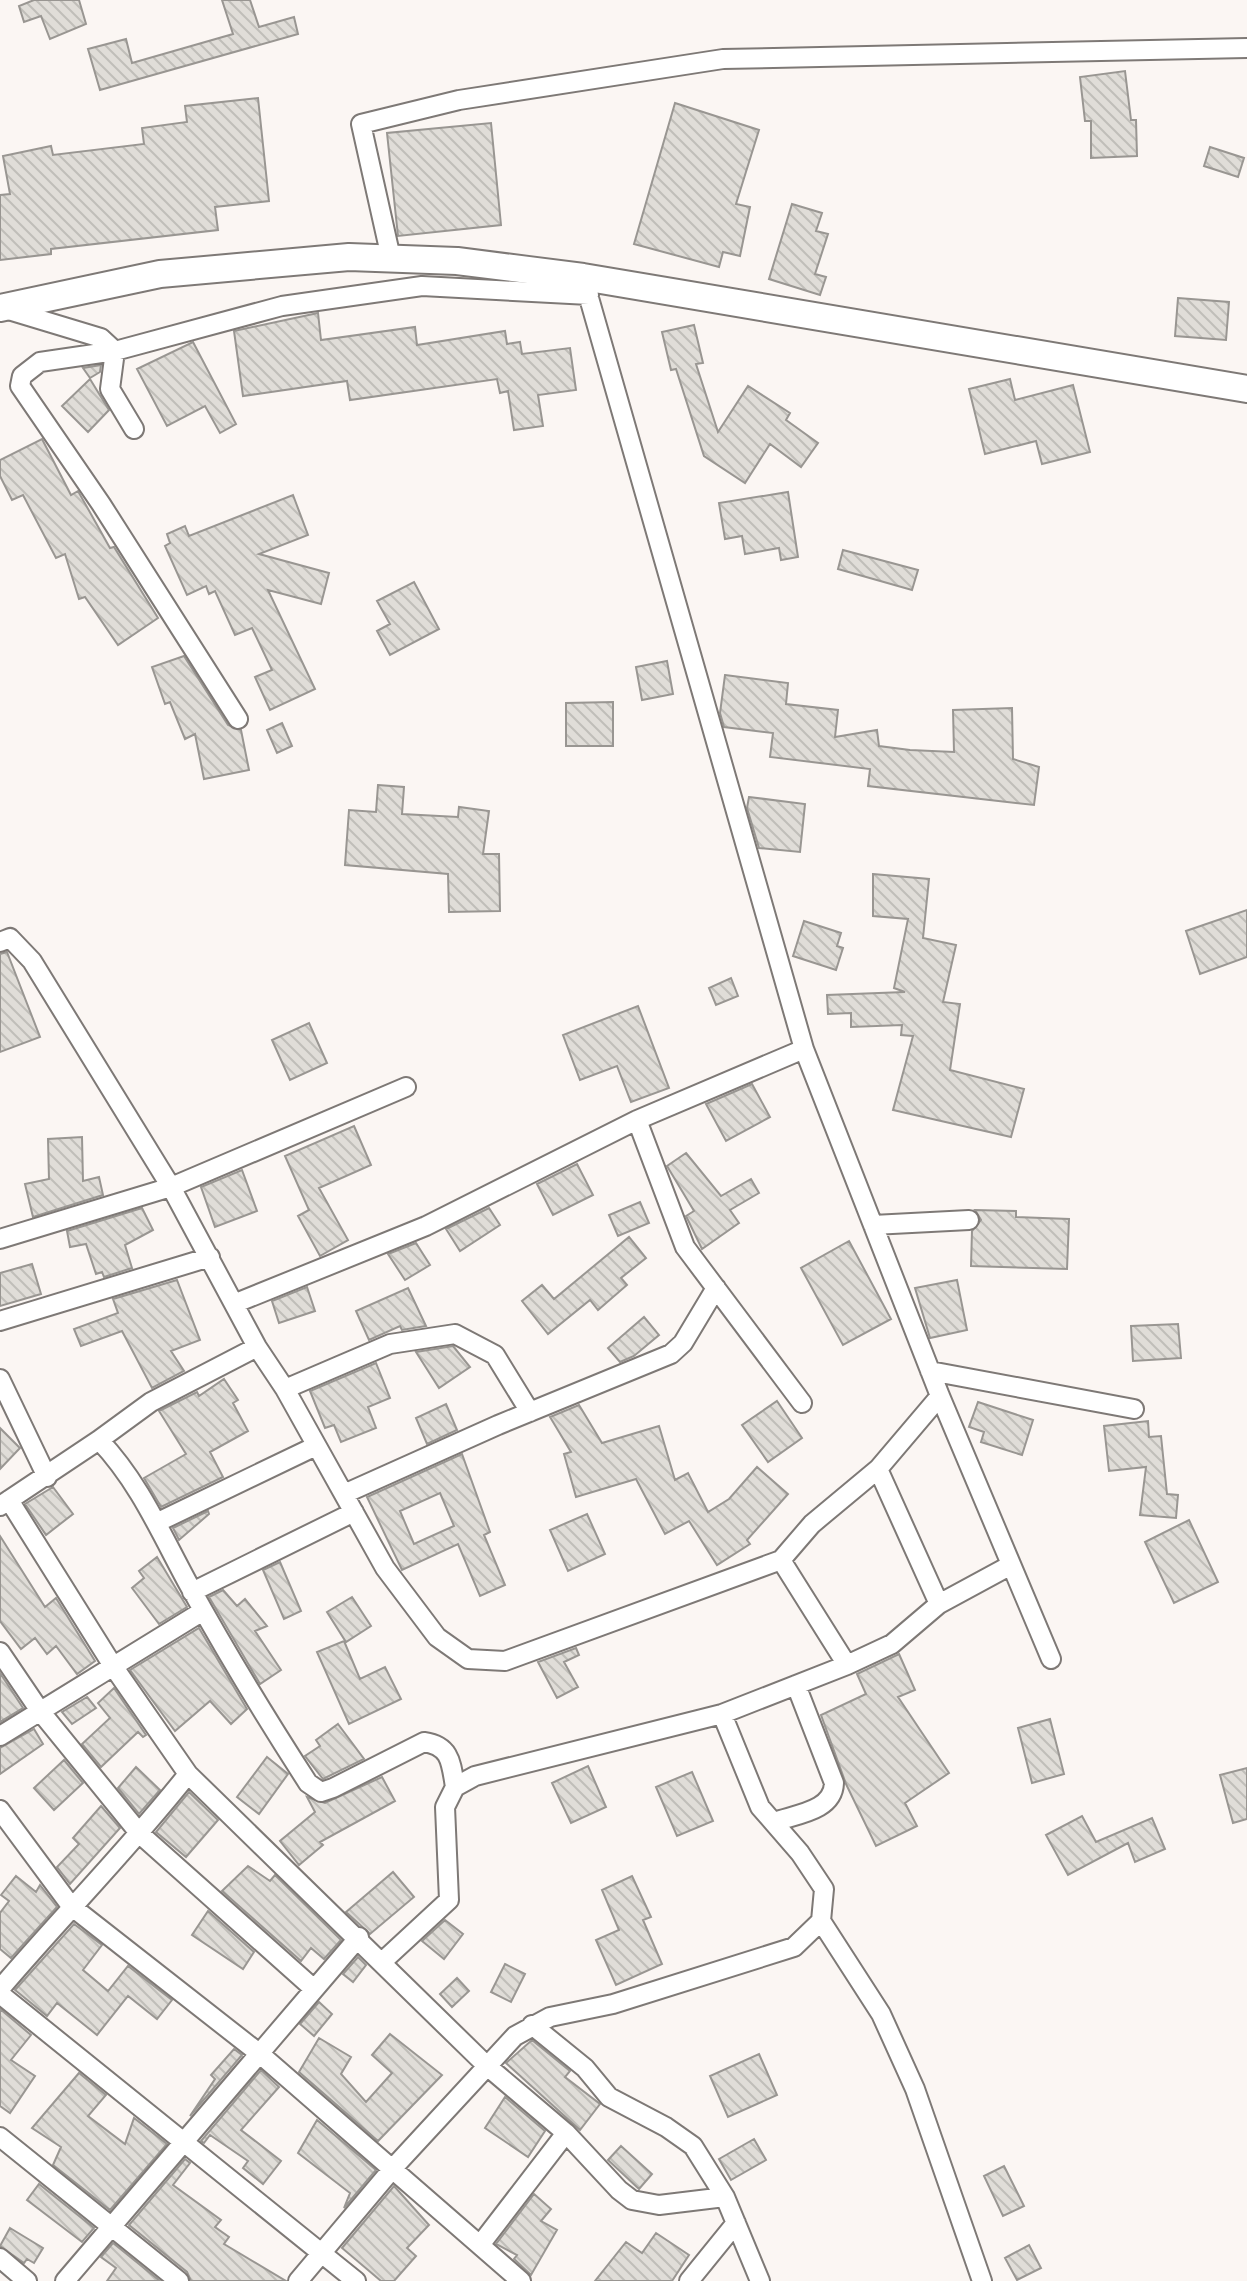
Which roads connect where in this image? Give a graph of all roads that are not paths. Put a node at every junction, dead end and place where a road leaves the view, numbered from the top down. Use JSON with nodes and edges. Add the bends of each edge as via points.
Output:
{"nodes":[{"id":1,"x":1247,"y":48,"type":"edge"},
{"id":2,"x":391,"y":258,"type":"junction"},
{"id":3,"x":586,"y":286,"type":"junction"},
{"id":4,"x":0,"y":308,"type":"edge"},
{"id":5,"x":115,"y":351,"type":"junction"},
{"id":6,"x":1247,"y":389,"type":"edge"},
{"id":7,"x":134,"y":429,"type":"dead end"},
{"id":8,"x":238,"y":719,"type":"dead end"},
{"id":9,"x":0,"y":942,"type":"edge"},
{"id":10,"x":804,"y":1049,"type":"junction"},
{"id":11,"x":406,"y":1087,"type":"dead end"},
{"id":12,"x":637,"y":1120,"type":"junction"},
{"id":13,"x":171,"y":1187,"type":"junction"},
{"id":14,"x":969,"y":1220,"type":"dead end"},
{"id":15,"x":873,"y":1225,"type":"junction"},
{"id":16,"x":0,"y":1239,"type":"edge"},
{"id":17,"x":210,"y":1257,"type":"junction"},
{"id":18,"x":716,"y":1288,"type":"junction"},
{"id":19,"x":236,"y":1303,"type":"junction"},
{"id":20,"x":0,"y":1321,"type":"edge"},
{"id":21,"x":257,"y":1347,"type":"junction"},
{"id":22,"x":930,"y":1371,"type":"junction"},
{"id":23,"x":0,"y":1379,"type":"edge"},
{"id":24,"x":285,"y":1389,"type":"junction"},
{"id":25,"x":940,"y":1396,"type":"junction"},
{"id":26,"x":802,"y":1403,"type":"dead end"},
{"id":27,"x":1134,"y":1409,"type":"dead end"},
{"id":28,"x":530,"y":1412,"type":"junction"},
{"id":29,"x":99,"y":1440,"type":"junction"},
{"id":30,"x":316,"y":1446,"type":"junction"},
{"id":31,"x":878,"y":1469,"type":"junction"},
{"id":32,"x":47,"y":1477,"type":"junction"},
{"id":33,"x":344,"y":1494,"type":"junction"},
{"id":34,"x":5,"y":1503,"type":"edge"},
{"id":35,"x":354,"y":1512,"type":"junction"},
{"id":36,"x":158,"y":1522,"type":"junction"},
{"id":37,"x":781,"y":1560,"type":"junction"},
{"id":38,"x":1011,"y":1565,"type":"junction"},
{"id":39,"x":192,"y":1592,"type":"junction"},
{"id":40,"x":939,"y":1604,"type":"junction"},
{"id":41,"x":203,"y":1611,"type":"junction"},
{"id":42,"x":0,"y":1652,"type":"edge"},
{"id":43,"x":1051,"y":1659,"type":"dead end"},
{"id":44,"x":847,"y":1665,"type":"junction"},
{"id":45,"x":113,"y":1666,"type":"junction"},
{"id":46,"x":796,"y":1685,"type":"junction"},
{"id":47,"x":40,"y":1711,"type":"junction"},
{"id":48,"x":722,"y":1714,"type":"junction"},
{"id":49,"x":0,"y":1736,"type":"edge"},
{"id":50,"x":188,"y":1774,"type":"junction"},
{"id":51,"x":455,"y":1787,"type":"junction"},
{"id":52,"x":0,"y":1810,"type":"edge"},
{"id":53,"x":774,"y":1822,"type":"junction"},
{"id":54,"x":140,"y":1834,"type":"junction"},
{"id":55,"x":71,"y":1906,"type":"junction"},
{"id":56,"x":821,"y":1921,"type":"junction"},
{"id":57,"x":359,"y":1937,"type":"junction"},
{"id":58,"x":382,"y":1962,"type":"junction"},
{"id":59,"x":314,"y":1989,"type":"junction"},
{"id":60,"x":0,"y":1991,"type":"edge"},
{"id":61,"x":532,"y":2025,"type":"junction"},
{"id":62,"x":260,"y":2054,"type":"junction"},
{"id":63,"x":487,"y":2066,"type":"junction"},
{"id":64,"x":566,"y":2133,"type":"junction"},
{"id":65,"x":0,"y":2137,"type":"edge"},
{"id":66,"x":183,"y":2142,"type":"junction"},
{"id":67,"x":394,"y":2167,"type":"junction"},
{"id":68,"x":725,"y":2197,"type":"junction"},
{"id":69,"x":736,"y":2223,"type":"junction"},
{"id":70,"x":110,"y":2227,"type":"junction"},
{"id":71,"x":480,"y":2245,"type":"junction"},
{"id":72,"x":321,"y":2254,"type":"junction"},
{"id":73,"x":0,"y":2258,"type":"edge"},
{"id":74,"x":27,"y":2281,"type":"edge"},
{"id":75,"x":65,"y":2281,"type":"edge"},
{"id":76,"x":179,"y":2281,"type":"edge"},
{"id":77,"x":298,"y":2281,"type":"edge"},
{"id":78,"x":356,"y":2281,"type":"edge"},
{"id":79,"x":521,"y":2281,"type":"edge"},
{"id":80,"x":689,"y":2281,"type":"edge"},
{"id":81,"x":760,"y":2281,"type":"edge"},
{"id":82,"x":982,"y":2281,"type":"edge"}],
"edges":[{"from":1,"to":2,"type":"street","via":[[723,59],[445,103],[361,124]]},
{"from":2,"to":3,"type":"main road","via":[[457,261]]},
{"from":2,"to":4,"type":"main road","via":[[160,274]]},
{"from":3,"to":5,"type":"street","via":[[422,286],[282,306]]},
{"from":3,"to":6,"type":"main road"},
{"from":3,"to":10,"type":"street"},
{"from":4,"to":5,"type":"street","via":[[101,338]]},
{"from":5,"to":7,"type":"street","via":[[110,389]]},
{"from":5,"to":8,"type":"street","via":[[40,362],[22,376],[20,386]]},
{"from":9,"to":13,"type":"street","via":[[10,938],[32,961]]},
{"from":10,"to":12,"type":"street"},
{"from":10,"to":15,"type":"street"},
{"from":11,"to":13,"type":"street"},
{"from":12,"to":18,"type":"street","via":[[685,1247]]},
{"from":12,"to":19,"type":"street","via":[[426,1226]]},
{"from":13,"to":16,"type":"street"},
{"from":13,"to":17,"type":"street"},
{"from":14,"to":15,"type":"street"},
{"from":15,"to":22,"type":"street"},
{"from":17,"to":19,"type":"street"},
{"from":17,"to":20,"type":"street"},
{"from":18,"to":26,"type":"street"},
{"from":18,"to":28,"type":"street","via":[[671,1354]]},
{"from":19,"to":21,"type":"street"},
{"from":21,"to":24,"type":"street"},
{"from":21,"to":29,"type":"street","via":[[151,1402]]},
{"from":22,"to":25,"type":"street"},
{"from":22,"to":27,"type":"street"},
{"from":23,"to":32,"type":"street"},
{"from":24,"to":28,"type":"street","via":[[390,1344],[455,1334],[495,1355]]},
{"from":24,"to":30,"type":"street"},
{"from":25,"to":31,"type":"street"},
{"from":25,"to":38,"type":"street"},
{"from":28,"to":33,"type":"street"},
{"from":29,"to":32,"type":"street"},
{"from":29,"to":36,"type":"street"},
{"from":30,"to":33,"type":"street"},
{"from":30,"to":36,"type":"street"},
{"from":31,"to":37,"type":"street","via":[[812,1524]]},
{"from":31,"to":40,"type":"street"},
{"from":32,"to":34,"type":"street"},
{"from":33,"to":35,"type":"street"},
{"from":34,"to":45,"type":"street"},
{"from":35,"to":37,"type":"street","via":[[385,1568],[437,1637],[468,1659],[505,1661]]},
{"from":35,"to":39,"type":"street"},
{"from":36,"to":39,"type":"street"},
{"from":37,"to":44,"type":"street"},
{"from":38,"to":40,"type":"street"},
{"from":38,"to":43,"type":"street"},
{"from":39,"to":41,"type":"street"},
{"from":40,"to":44,"type":"street","via":[[892,1644]]},
{"from":41,"to":45,"type":"street"},
{"from":41,"to":51,"type":"street","via":[[308,1783],[321,1792],[424,1742],[438,1744],[450,1756]]},
{"from":42,"to":47,"type":"street"},
{"from":44,"to":46,"type":"street"},
{"from":45,"to":47,"type":"street"},
{"from":45,"to":50,"type":"street"},
{"from":46,"to":48,"type":"street"},
{"from":46,"to":53,"type":"street","via":[[834,1795],[828,1803]]},
{"from":47,"to":49,"type":"street"},
{"from":47,"to":54,"type":"street"},
{"from":48,"to":51,"type":"street","via":[[475,1776]]},
{"from":48,"to":53,"type":"street","via":[[760,1807]]},
{"from":50,"to":54,"type":"street"},
{"from":50,"to":57,"type":"street"},
{"from":51,"to":58,"type":"street","via":[[445,1807],[449,1900]]},
{"from":52,"to":55,"type":"street"},
{"from":53,"to":56,"type":"street","via":[[824,1889]]},
{"from":54,"to":55,"type":"street"},
{"from":54,"to":59,"type":"street"},
{"from":55,"to":60,"type":"street"},
{"from":55,"to":62,"type":"street"},
{"from":56,"to":61,"type":"street","via":[[794,1947]]},
{"from":56,"to":82,"type":"street","via":[[881,2014],[915,2089]]},
{"from":57,"to":58,"type":"street"},
{"from":57,"to":59,"type":"street"},
{"from":58,"to":63,"type":"street"},
{"from":59,"to":62,"type":"street"},
{"from":60,"to":66,"type":"street"},
{"from":61,"to":63,"type":"street"},
{"from":61,"to":68,"type":"street","via":[[585,2068],[609,2097],[693,2146]]},
{"from":62,"to":66,"type":"street"},
{"from":62,"to":67,"type":"street"},
{"from":63,"to":64,"type":"street"},
{"from":63,"to":67,"type":"street"},
{"from":64,"to":68,"type":"street","via":[[632,2200],[659,2205]]},
{"from":64,"to":71,"type":"street"},
{"from":65,"to":70,"type":"street"},
{"from":66,"to":70,"type":"street"},
{"from":66,"to":72,"type":"street"},
{"from":67,"to":71,"type":"street"},
{"from":67,"to":72,"type":"street"},
{"from":68,"to":69,"type":"street"},
{"from":69,"to":80,"type":"street"},
{"from":69,"to":81,"type":"street"},
{"from":70,"to":75,"type":"street"},
{"from":70,"to":76,"type":"street"},
{"from":71,"to":79,"type":"street"},
{"from":72,"to":77,"type":"street"},
{"from":72,"to":78,"type":"street"},
{"from":73,"to":74,"type":"street"}]}
